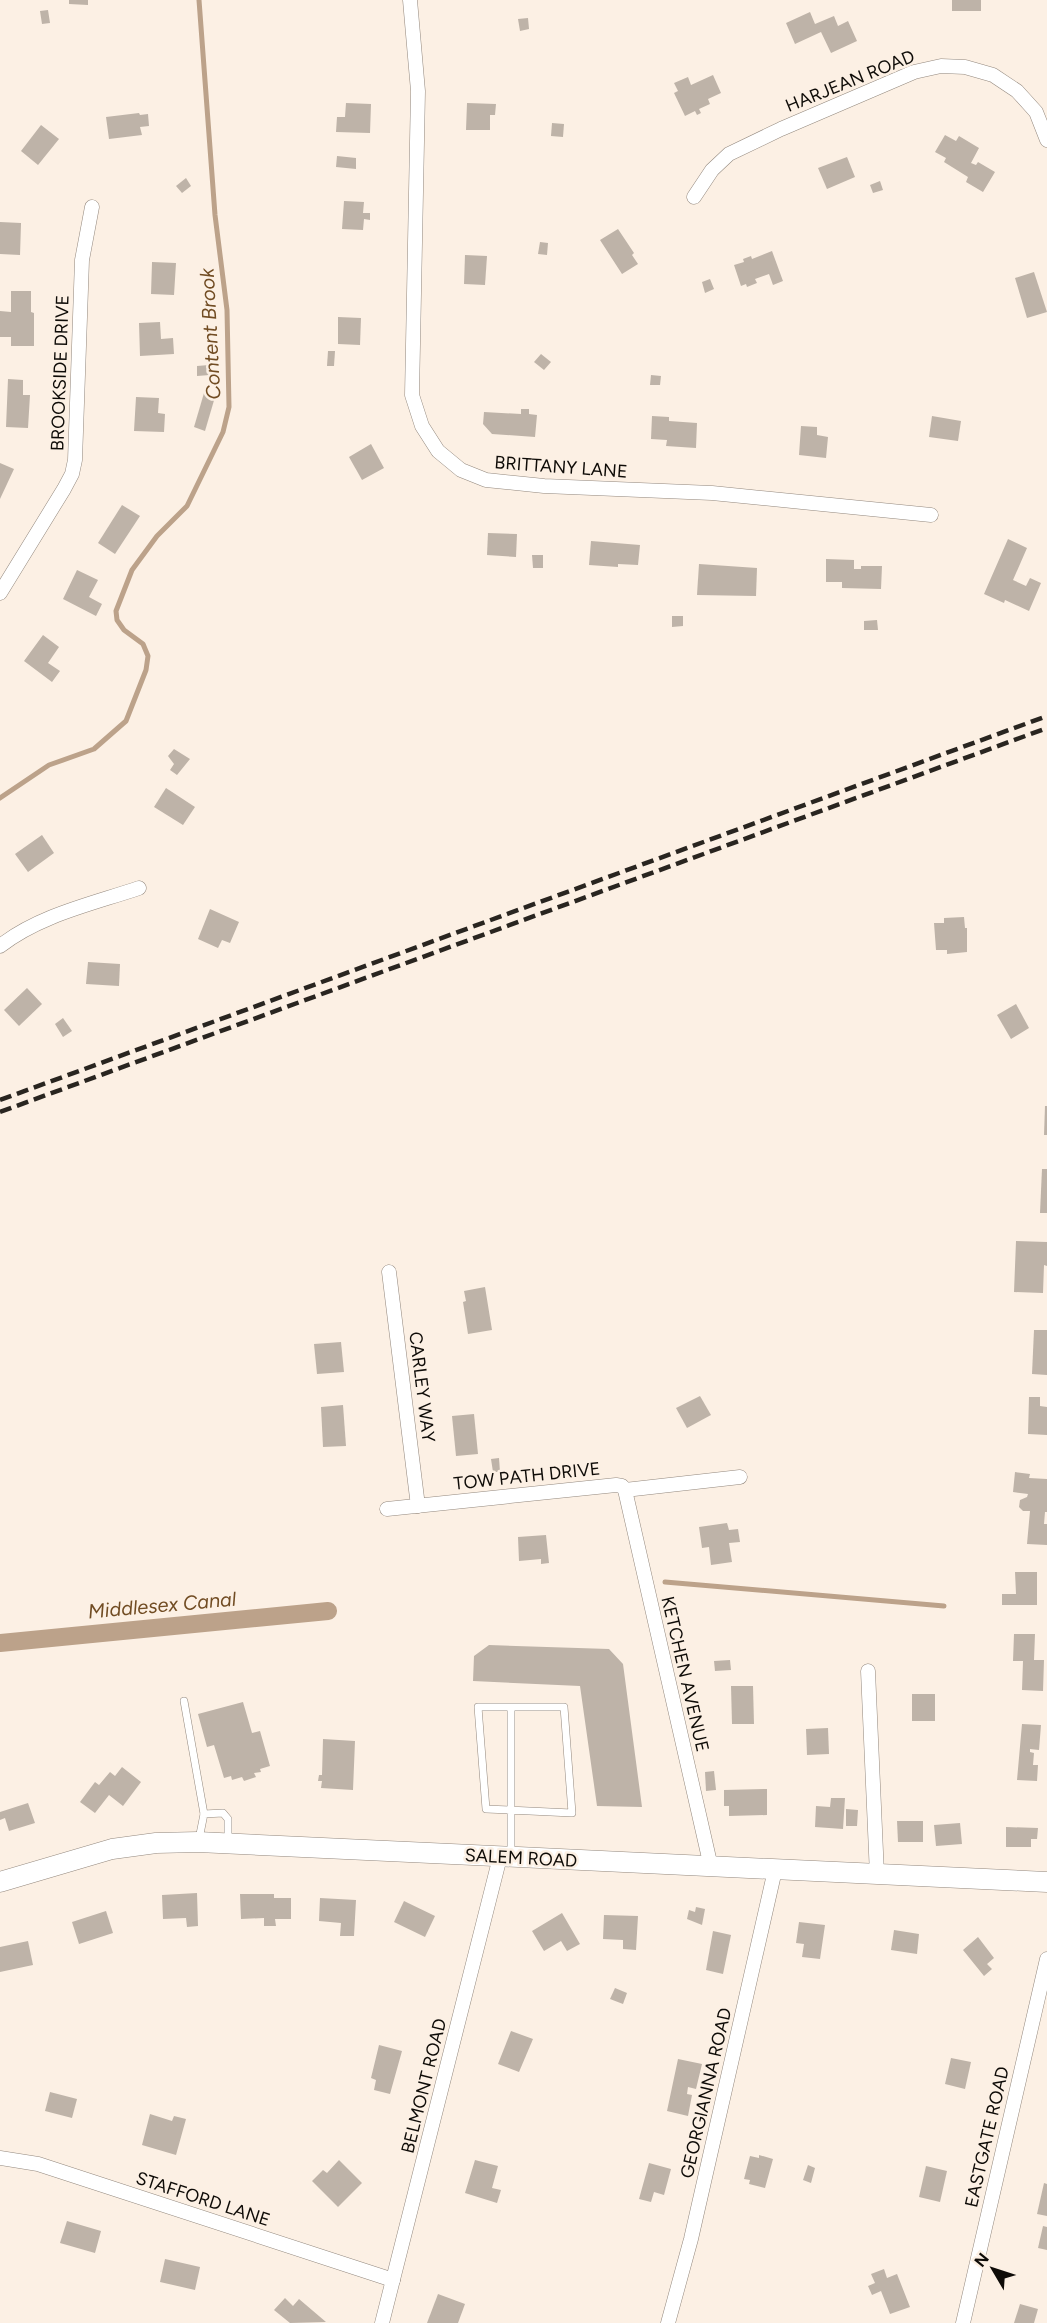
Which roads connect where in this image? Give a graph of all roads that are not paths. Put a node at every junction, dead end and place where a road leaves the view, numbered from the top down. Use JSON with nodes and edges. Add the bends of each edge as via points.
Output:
{"nodes":[{"id":1,"x":410,"y":0,"type":"edge"},
{"id":2,"x":1047,"y":140,"type":"edge"},
{"id":3,"x":694,"y":197,"type":"dead end"},
{"id":4,"x":92,"y":207,"type":"dead end"},
{"id":5,"x":931,"y":515,"type":"dead end"},
{"id":6,"x":0,"y":593,"type":"edge"},
{"id":7,"x":139,"y":888,"type":"dead end"},
{"id":8,"x":0,"y":946,"type":"edge"},
{"id":9,"x":389,"y":1272,"type":"dead end"},
{"id":10,"x":740,"y":1477,"type":"dead end"},
{"id":11,"x":625,"y":1490,"type":"junction"},
{"id":12,"x":418,"y":1506,"type":"junction"},
{"id":13,"x":387,"y":1509,"type":"dead end"},
{"id":14,"x":868,"y":1671,"type":"dead end"},
{"id":15,"x":184,"y":1701,"type":"dead end"},
{"id":16,"x":511,"y":1707,"type":"junction"},
{"id":17,"x":512,"y":1810,"type":"junction"},
{"id":18,"x":204,"y":1814,"type":"junction"},
{"id":19,"x":198,"y":1842,"type":"junction"},
{"id":20,"x":228,"y":1843,"type":"junction"},
{"id":21,"x":506,"y":1857,"type":"junction"},
{"id":22,"x":711,"y":1867,"type":"junction"},
{"id":23,"x":775,"y":1870,"type":"junction"},
{"id":24,"x":877,"y":1875,"type":"junction"},
{"id":25,"x":0,"y":1882,"type":"edge"},
{"id":26,"x":1047,"y":1882,"type":"edge"},
{"id":27,"x":1047,"y":1959,"type":"edge"},
{"id":28,"x":0,"y":2158,"type":"edge"},
{"id":29,"x":393,"y":2280,"type":"junction"},
{"id":30,"x":382,"y":2323,"type":"edge"},
{"id":31,"x":668,"y":2323,"type":"edge"},
{"id":32,"x":963,"y":2323,"type":"edge"}],
"edges":[{"from":1,"to":5,"type":"street","name":"BRITTANY LANE","via":[[418,91],[412,395],[422,426],[438,451],[461,470],[486,480],[712,493]]},
{"from":2,"to":3,"type":"street","name":"HARJEAN ROAD","via":[[1036,112],[1017,91],[993,75],[965,67],[941,66],[914,72],[729,154],[708,175]]},
{"from":4,"to":6,"type":"street","name":"BROOKSIDE DRIVE","via":[[82,260],[72,474]]},
{"from":7,"to":8,"type":"street","via":[[38,923]]},
{"from":9,"to":12,"type":"street","name":"CARLEY WAY"},
{"from":10,"to":11,"type":"street","name":"TOW PATH DRIVE"},
{"from":11,"to":12,"type":"street","name":"TOW PATH DRIVE","via":[[616,1485]]},
{"from":11,"to":22,"type":"street","name":"KETCHEN AVENUE"},
{"from":12,"to":13,"type":"street","name":"TOW PATH DRIVE"},
{"from":14,"to":24,"type":"street"},
{"from":15,"to":18,"type":"lane"},
{"from":16,"to":17,"type":"lane"},
{"from":16,"to":17,"type":"lane","via":[[478,1707],[486,1809]]},
{"from":16,"to":17,"type":"lane","via":[[564,1707],[572,1813]]},
{"from":17,"to":21,"type":"lane"},
{"from":18,"to":19,"type":"lane"},
{"from":18,"to":20,"type":"lane","via":[[223,1813],[228,1819]]},
{"from":19,"to":20,"type":"main road","name":"SALEM ROAD"},
{"from":19,"to":25,"type":"main road","name":"SALEM ROAD","via":[[112,1849]]},
{"from":20,"to":21,"type":"main road","name":"SALEM ROAD"},
{"from":21,"to":22,"type":"main road","name":"SALEM ROAD"},
{"from":21,"to":29,"type":"street","name":"BELMONT ROAD"},
{"from":22,"to":23,"type":"main road","name":"SALEM ROAD"},
{"from":23,"to":24,"type":"main road","name":"SALEM ROAD"},
{"from":23,"to":31,"type":"street","name":"GEORGIANNA ROAD","via":[[691,2240]]},
{"from":24,"to":26,"type":"main road","name":"SALEM ROAD"},
{"from":27,"to":32,"type":"street","name":"EASTGATE ROAD"},
{"from":28,"to":29,"type":"street","name":"STAFFORD LANE","via":[[38,2164]]},
{"from":29,"to":30,"type":"street","name":"BELMONT ROAD"}]}
